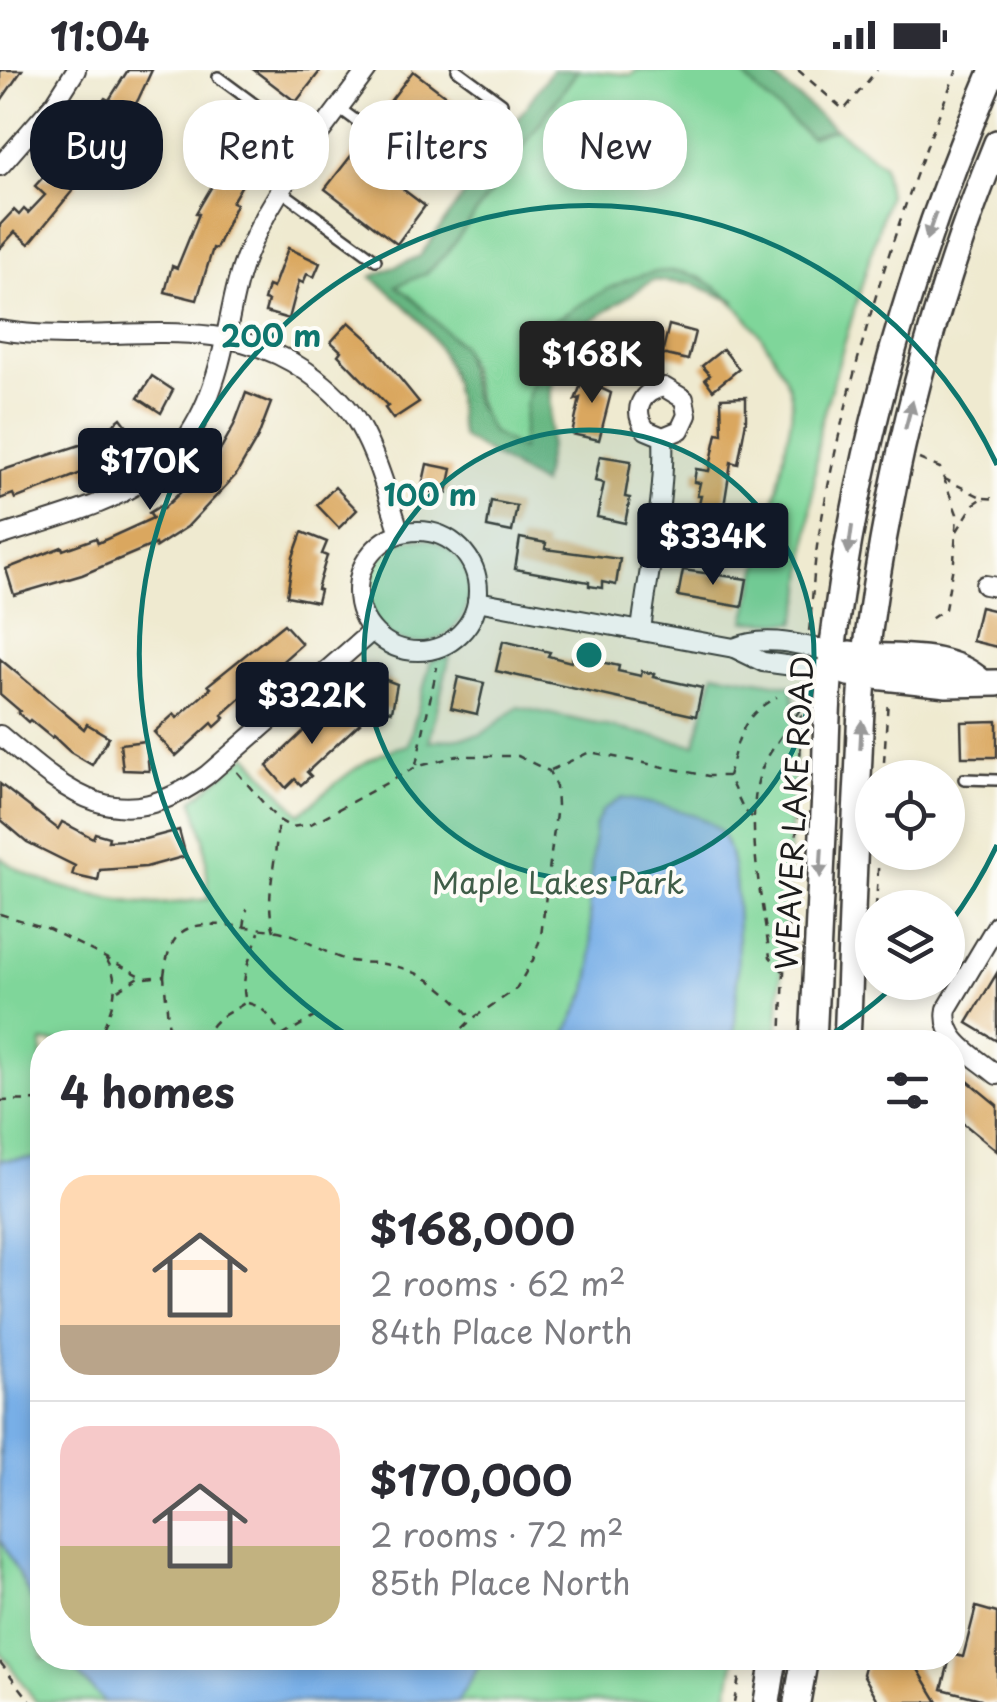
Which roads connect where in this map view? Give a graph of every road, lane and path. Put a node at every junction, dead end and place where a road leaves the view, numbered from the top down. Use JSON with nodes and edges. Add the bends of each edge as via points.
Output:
{"nodes":[{"id":1,"x":76,"y":70,"type":"edge"},
{"id":2,"x":367,"y":70,"type":"edge"},
{"id":3,"x":457,"y":70,"type":"edge"},
{"id":4,"x":798,"y":70,"type":"edge"},
{"id":5,"x":878,"y":70,"type":"edge"},
{"id":6,"x":957,"y":70,"type":"edge"},
{"id":7,"x":993,"y":70,"type":"edge"},
{"id":8,"x":218,"y":76,"type":"dead end"},
{"id":9,"x":250,"y":100,"type":"edge"},
{"id":10,"x":498,"y":100,"type":"edge"},
{"id":11,"x":339,"y":108,"type":"junction"},
{"id":12,"x":349,"y":115,"type":"edge"},
{"id":13,"x":329,"y":122,"type":"edge"},
{"id":14,"x":997,"y":142,"type":"edge"},
{"id":15,"x":0,"y":166,"type":"edge"},
{"id":16,"x":280,"y":190,"type":"joint"},
{"id":17,"x":376,"y":260,"type":"dead end"},
{"id":18,"x":0,"y":330,"type":"edge"},
{"id":19,"x":226,"y":336,"type":"junction"},
{"id":20,"x":663,"y":437,"type":"dead end"},
{"id":21,"x":917,"y":458,"type":"dead end"},
{"id":22,"x":943,"y":478,"type":"junction"},
{"id":23,"x":983,"y":498,"type":"junction"},
{"id":24,"x":997,"y":498,"type":"edge"},
{"id":25,"x":956,"y":532,"type":"junction"},
{"id":26,"x":400,"y":533,"type":"junction"},
{"id":27,"x":0,"y":536,"type":"edge"},
{"id":28,"x":477,"y":601,"type":"junction"},
{"id":29,"x":928,"y":621,"type":"dead end"},
{"id":30,"x":372,"y":631,"type":"junction"},
{"id":31,"x":641,"y":631,"type":"junction"},
{"id":32,"x":808,"y":636,"type":"dead end"},
{"id":33,"x":832,"y":661,"type":"junction"},
{"id":34,"x":865,"y":666,"type":"junction"},
{"id":35,"x":436,"y":667,"type":"dead end"},
{"id":36,"x":988,"y":682,"type":"edge"},
{"id":37,"x":800,"y":694,"type":"dead end"},
{"id":38,"x":776,"y":697,"type":"dead end"},
{"id":39,"x":888,"y":697,"type":"dead end"},
{"id":40,"x":800,"y":708,"type":"junction"},
{"id":41,"x":0,"y":735,"type":"edge"},
{"id":42,"x":226,"y":759,"type":"junction"},
{"id":43,"x":884,"y":760,"type":"edge"},
{"id":44,"x":416,"y":767,"type":"junction"},
{"id":45,"x":549,"y":771,"type":"junction"},
{"id":46,"x":728,"y":776,"type":"junction"},
{"id":47,"x":965,"y":779,"type":"edge"},
{"id":48,"x":997,"y":780,"type":"edge"},
{"id":49,"x":277,"y":818,"type":"junction"},
{"id":50,"x":753,"y":818,"type":"junction"},
{"id":51,"x":247,"y":910,"type":"dead end"},
{"id":52,"x":0,"y":914,"type":"edge"},
{"id":53,"x":997,"y":925,"type":"edge"},
{"id":54,"x":244,"y":927,"type":"junction"},
{"id":55,"x":260,"y":930,"type":"junction"},
{"id":56,"x":275,"y":932,"type":"junction"},
{"id":57,"x":103,"y":954,"type":"junction"},
{"id":58,"x":784,"y":972,"type":"junction"},
{"id":59,"x":141,"y":976,"type":"junction"},
{"id":60,"x":164,"y":976,"type":"junction"},
{"id":61,"x":117,"y":990,"type":"junction"},
{"id":62,"x":246,"y":1002,"type":"junction"},
{"id":63,"x":316,"y":1016,"type":"dead end"},
{"id":64,"x":472,"y":1019,"type":"junction"},
{"id":65,"x":102,"y":1030,"type":"edge"},
{"id":66,"x":169,"y":1030,"type":"edge"},
{"id":67,"x":208,"y":1030,"type":"edge"},
{"id":68,"x":275,"y":1030,"type":"edge"},
{"id":69,"x":292,"y":1030,"type":"edge"},
{"id":70,"x":461,"y":1030,"type":"edge"},
{"id":71,"x":782,"y":1030,"type":"edge"},
{"id":72,"x":814,"y":1030,"type":"edge"},
{"id":73,"x":849,"y":1030,"type":"edge"},
{"id":74,"x":947,"y":1030,"type":"edge"},
{"id":75,"x":965,"y":1048,"type":"edge"},
{"id":76,"x":997,"y":1075,"type":"edge"},
{"id":77,"x":30,"y":1100,"type":"edge"},
{"id":78,"x":0,"y":1101,"type":"edge"},
{"id":79,"x":0,"y":1662,"type":"edge"},
{"id":80,"x":741,"y":1670,"type":"edge"},
{"id":81,"x":772,"y":1670,"type":"edge"},
{"id":82,"x":803,"y":1670,"type":"edge"},
{"id":83,"x":31,"y":1702,"type":"edge"},
{"id":84,"x":734,"y":1702,"type":"edge"},
{"id":85,"x":767,"y":1702,"type":"edge"},
{"id":86,"x":797,"y":1702,"type":"edge"}],
"edges":[{"from":1,"to":15,"type":"street"},
{"from":2,"to":11,"type":"street"},
{"from":3,"to":10,"type":"lane"},
{"from":4,"to":5,"type":"path","via":[[844,110]]},
{"from":6,"to":32,"type":"path","via":[[904,206],[858,354],[818,541]]},
{"from":7,"to":33,"type":"main road","name":"WEAVER LAKE ROAD","one_way":true,"via":[[910,286],[877,404]]},
{"from":8,"to":9,"type":"lane"},
{"from":11,"to":12,"type":"lane"},
{"from":11,"to":13,"type":"street"},
{"from":34,"to":14,"type":"main road","one_way":true,"via":[[904,435],[968,214]]},
{"from":16,"to":17,"type":"lane"},
{"from":16,"to":19,"type":"street","via":[[249,248]]},
{"from":18,"to":19,"type":"street"},
{"from":19,"to":26,"type":"street","via":[[290,360],[328,386],[358,422]]},
{"from":19,"to":27,"type":"street","via":[[195,428],[155,473],[112,500]]},
{"from":20,"to":31,"type":"street","via":[[660,516]]},
{"from":21,"to":22,"type":"path","via":[[940,468]]},
{"from":22,"to":23,"type":"path"},
{"from":22,"to":25,"type":"path","via":[[957,514]]},
{"from":23,"to":24,"type":"path"},
{"from":23,"to":25,"type":"path"},
{"from":25,"to":29,"type":"path","via":[[945,608]]},
{"from":26,"to":28,"type":"street","via":[[430,532],[458,545],[474,571]]},
{"from":26,"to":30,"type":"street","via":[[382,542],[359,574],[361,614]]},
{"from":28,"to":30,"type":"street","via":[[466,628],[444,646],[414,652]]},
{"from":28,"to":31,"type":"street"},
{"from":30,"to":42,"type":"street"},
{"from":31,"to":33,"type":"street","via":[[734,648],[764,640]]},
{"from":33,"to":34,"type":"main road"},
{"from":33,"to":72,"type":"main road","name":"WEAVER LAKE ROAD","one_way":true},
{"from":34,"to":36,"type":"main road","via":[[947,684]]},
{"from":73,"to":34,"type":"main road","one_way":true},
{"from":35,"to":44,"type":"path"},
{"from":37,"to":40,"type":"path"},
{"from":38,"to":46,"type":"path","via":[[748,718]]},
{"from":39,"to":43,"type":"path"},
{"from":40,"to":50,"type":"path","via":[[763,768]]},
{"from":40,"to":58,"type":"path","via":[[800,796]]},
{"from":41,"to":42,"type":"street","via":[[78,796],[116,807],[178,796]]},
{"from":42,"to":49,"type":"path"},
{"from":44,"to":45,"type":"path","via":[[490,755],[518,756]]},
{"from":44,"to":49,"type":"path","via":[[311,824],[291,827]]},
{"from":45,"to":46,"type":"path","via":[[590,752]]},
{"from":45,"to":64,"type":"path","via":[[557,806],[541,936],[516,989]]},
{"from":46,"to":50,"type":"path"},
{"from":47,"to":48,"type":"lane"},
{"from":49,"to":56,"type":"path","via":[[270,916]]},
{"from":50,"to":58,"type":"path","via":[[770,957]]},
{"from":51,"to":54,"type":"path"},
{"from":52,"to":57,"type":"path"},
{"from":53,"to":74,"type":"street","via":[[947,1009]]},
{"from":54,"to":55,"type":"path"},
{"from":54,"to":60,"type":"path","via":[[187,928],[166,952]]},
{"from":55,"to":56,"type":"path"},
{"from":55,"to":62,"type":"path","via":[[245,973]]},
{"from":56,"to":64,"type":"path","via":[[349,961],[421,973]]},
{"from":57,"to":59,"type":"path"},
{"from":57,"to":61,"type":"path"},
{"from":58,"to":71,"type":"path"},
{"from":59,"to":60,"type":"path"},
{"from":59,"to":61,"type":"path"},
{"from":60,"to":66,"type":"path"},
{"from":61,"to":65,"type":"path"},
{"from":62,"to":67,"type":"path"},
{"from":62,"to":68,"type":"path","via":[[270,1015]]},
{"from":63,"to":69,"type":"path"},
{"from":64,"to":70,"type":"path"},
{"from":75,"to":76,"type":"street"},
{"from":77,"to":78,"type":"path"},
{"from":79,"to":83,"type":"path"},
{"from":80,"to":84,"type":"path"},
{"from":81,"to":85,"type":"main road"},
{"from":82,"to":86,"type":"main road"}]}
